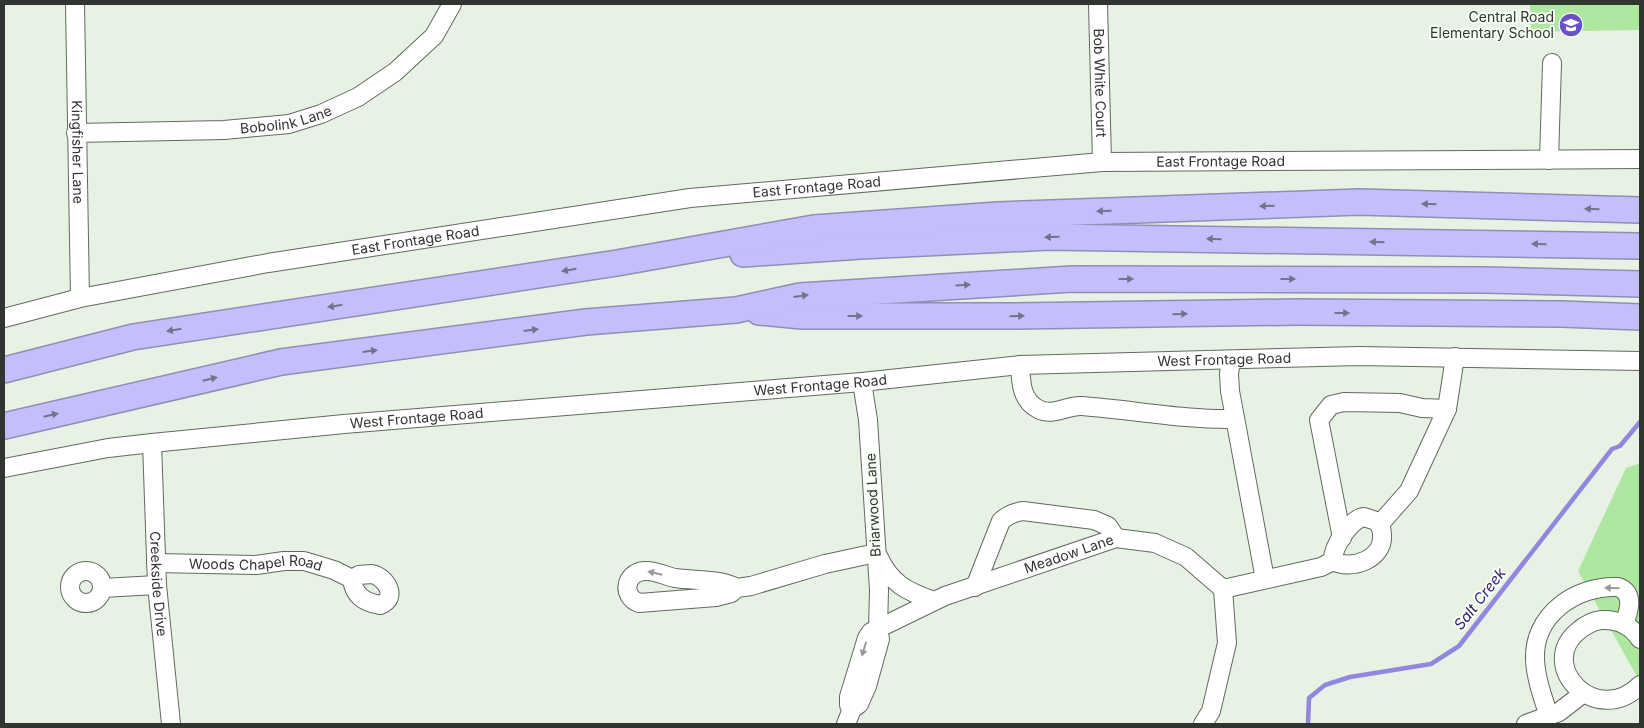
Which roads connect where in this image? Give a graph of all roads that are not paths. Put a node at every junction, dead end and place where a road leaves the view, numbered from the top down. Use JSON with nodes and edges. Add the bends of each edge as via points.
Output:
{"nodes":[{"id":1,"x":75,"y":4,"type":"edge"},
{"id":2,"x":452,"y":4,"type":"edge"},
{"id":3,"x":1098,"y":4,"type":"edge"},
{"id":4,"x":1552,"y":63,"type":"dead end"},
{"id":5,"x":76,"y":133,"type":"junction"},
{"id":6,"x":1640,"y":159,"type":"edge"},
{"id":7,"x":1549,"y":160,"type":"junction"},
{"id":8,"x":1102,"y":162,"type":"junction"},
{"id":9,"x":1640,"y":210,"type":"edge"},
{"id":10,"x":1640,"y":246,"type":"edge"},
{"id":11,"x":618,"y":263,"type":"junction"},
{"id":12,"x":1640,"y":284,"type":"edge"},
{"id":13,"x":80,"y":298,"type":"junction"},
{"id":14,"x":736,"y":310,"type":"junction"},
{"id":15,"x":1640,"y":317,"type":"edge"},
{"id":16,"x":4,"y":318,"type":"edge"},
{"id":17,"x":1455,"y":357,"type":"junction"},
{"id":18,"x":1231,"y":360,"type":"junction"},
{"id":19,"x":1640,"y":361,"type":"edge"},
{"id":20,"x":1020,"y":365,"type":"junction"},
{"id":21,"x":4,"y":370,"type":"edge"},
{"id":22,"x":862,"y":382,"type":"junction"},
{"id":23,"x":1447,"y":409,"type":"junction"},
{"id":24,"x":1235,"y":419,"type":"junction"},
{"id":25,"x":4,"y":426,"type":"edge"},
{"id":26,"x":152,"y":443,"type":"junction"},
{"id":27,"x":4,"y":468,"type":"edge"},
{"id":28,"x":1379,"y":525,"type":"junction"},
{"id":29,"x":1116,"y":538,"type":"junction"},
{"id":30,"x":1342,"y":538,"type":"junction"},
{"id":31,"x":876,"y":553,"type":"junction"},
{"id":32,"x":1333,"y":561,"type":"junction"},
{"id":33,"x":156,"y":563,"type":"junction"},
{"id":34,"x":352,"y":579,"type":"dead end"},
{"id":35,"x":684,"y":579,"type":"junction"},
{"id":36,"x":1265,"y":579,"type":"junction"},
{"id":37,"x":157,"y":585,"type":"junction"},
{"id":38,"x":975,"y":587,"type":"junction"},
{"id":39,"x":102,"y":588,"type":"dead end"},
{"id":40,"x":737,"y":588,"type":"junction"},
{"id":41,"x":1224,"y":589,"type":"junction"},
{"id":42,"x":684,"y":600,"type":"junction"},
{"id":43,"x":934,"y":600,"type":"junction"},
{"id":44,"x":1624,"y":624,"type":"junction"},
{"id":45,"x":878,"y":629,"type":"junction"},
{"id":46,"x":1640,"y":639,"type":"edge"},
{"id":47,"x":1640,"y":685,"type":"edge"},
{"id":48,"x":1581,"y":695,"type":"junction"},
{"id":49,"x":849,"y":716,"type":"edge"},
{"id":50,"x":1549,"y":716,"type":"junction"},
{"id":51,"x":171,"y":724,"type":"edge"},
{"id":52,"x":1204,"y":724,"type":"edge"},
{"id":53,"x":1526,"y":724,"type":"edge"}],
"edges":[{"from":1,"to":5,"type":"street","name":"Kingfisher Lane"},
{"from":2,"to":5,"type":"street","name":"Bobolink Lane","via":[[434,36],[395,72],[358,97],[321,114],[289,124],[224,130]]},
{"from":3,"to":8,"type":"street","name":"Bob White Court"},
{"from":4,"to":7,"type":"street"},
{"from":5,"to":13,"type":"street","name":"Kingfisher Lane"},
{"from":6,"to":7,"type":"street","name":"East Frontage Road"},
{"from":7,"to":8,"type":"street","name":"East Frontage Road"},
{"from":8,"to":13,"type":"street","name":"East Frontage Road","via":[[690,198],[268,262]]},
{"from":9,"to":11,"type":"highway","one_way":true,"via":[[1359,202],[998,215],[814,228]]},
{"from":10,"to":11,"type":"highway","one_way":true,"via":[[1050,237]]},
{"from":11,"to":21,"type":"highway","one_way":true,"via":[[133,337]]},
{"from":14,"to":12,"type":"highway","one_way":true,"via":[[800,296],[1072,278]]},
{"from":13,"to":16,"type":"street","name":"East Frontage Road"},
{"from":14,"to":15,"type":"highway","one_way":true,"via":[[811,316],[1308,312]]},
{"from":25,"to":14,"type":"highway","one_way":true,"via":[[281,362],[586,322]]},
{"from":17,"to":18,"type":"street","name":"West Frontage Road"},
{"from":17,"to":19,"type":"street","name":"West Frontage Road"},
{"from":17,"to":23,"type":"street"},
{"from":18,"to":20,"type":"street","name":"West Frontage Road"},
{"from":18,"to":24,"type":"street","via":[[1229,374]]},
{"from":20,"to":22,"type":"street","name":"West Frontage Road"},
{"from":20,"to":24,"type":"street","via":[[1024,395],[1038,410],[1049,412],[1080,406],[1205,419]]},
{"from":22,"to":26,"type":"street","name":"West Frontage Road"},
{"from":22,"to":31,"type":"street","name":"Briarwood Lane","via":[[868,420]]},
{"from":23,"to":28,"type":"street","via":[[1409,491]]},
{"from":23,"to":30,"type":"street","via":[[1400,403],[1344,402],[1331,405],[1319,420]]},
{"from":24,"to":36,"type":"street"},
{"from":26,"to":27,"type":"street","name":"West Frontage Road"},
{"from":26,"to":33,"type":"street","name":"Creekside Drive"},
{"from":28,"to":30,"type":"street","via":[[1373,519],[1360,518],[1351,524]]},
{"from":28,"to":32,"type":"street","via":[[1382,541],[1378,552],[1347,566]]},
{"from":29,"to":38,"type":"street","name":"Meadow Lane"},
{"from":29,"to":38,"type":"street","via":[[1108,526],[1094,520],[1015,512],[1001,521]]},
{"from":29,"to":41,"type":"street","name":"Meadow Lane","via":[[1155,543],[1186,557]]},
{"from":30,"to":32,"type":"street","via":[[1333,552]]},
{"from":31,"to":40,"type":"street"},
{"from":31,"to":43,"type":"street","via":[[894,581],[908,591]]},
{"from":31,"to":45,"type":"street","name":"Briarwood Lane"},
{"from":32,"to":36,"type":"street"},
{"from":33,"to":34,"type":"street","name":"Woods Chapel Road","via":[[296,561],[334,570]]},
{"from":33,"to":37,"type":"street","name":"Creekside Drive"},
{"from":35,"to":40,"type":"street","via":[[726,583]]},
{"from":35,"to":42,"type":"street"},
{"from":35,"to":42,"type":"street","one_way":true,"via":[[646,571],[634,573],[627,586],[630,596],[639,603]]},
{"from":36,"to":41,"type":"street"},
{"from":37,"to":39,"type":"street"},
{"from":37,"to":51,"type":"street","name":"Creekside Drive"},
{"from":38,"to":43,"type":"street","name":"Meadow Lane"},
{"from":40,"to":42,"type":"street","via":[[716,597]]},
{"from":41,"to":52,"type":"street","via":[[1227,644],[1211,711]]},
{"from":43,"to":45,"type":"street","name":"Meadow Lane"},
{"from":44,"to":46,"type":"street"},
{"from":44,"to":48,"type":"street","via":[[1597,620],[1574,634],[1564,659],[1566,673]]},
{"from":44,"to":50,"type":"street","one_way":true,"via":[[1630,602],[1627,594],[1618,587],[1593,589],[1575,595],[1547,618],[1537,638],[1535,660]]},
{"from":45,"to":49,"type":"street","via":[[869,634],[859,704]]},
{"from":47,"to":48,"type":"street","via":[[1633,694],[1607,703]]},
{"from":48,"to":50,"type":"street"},
{"from":50,"to":53,"type":"street"}]}
